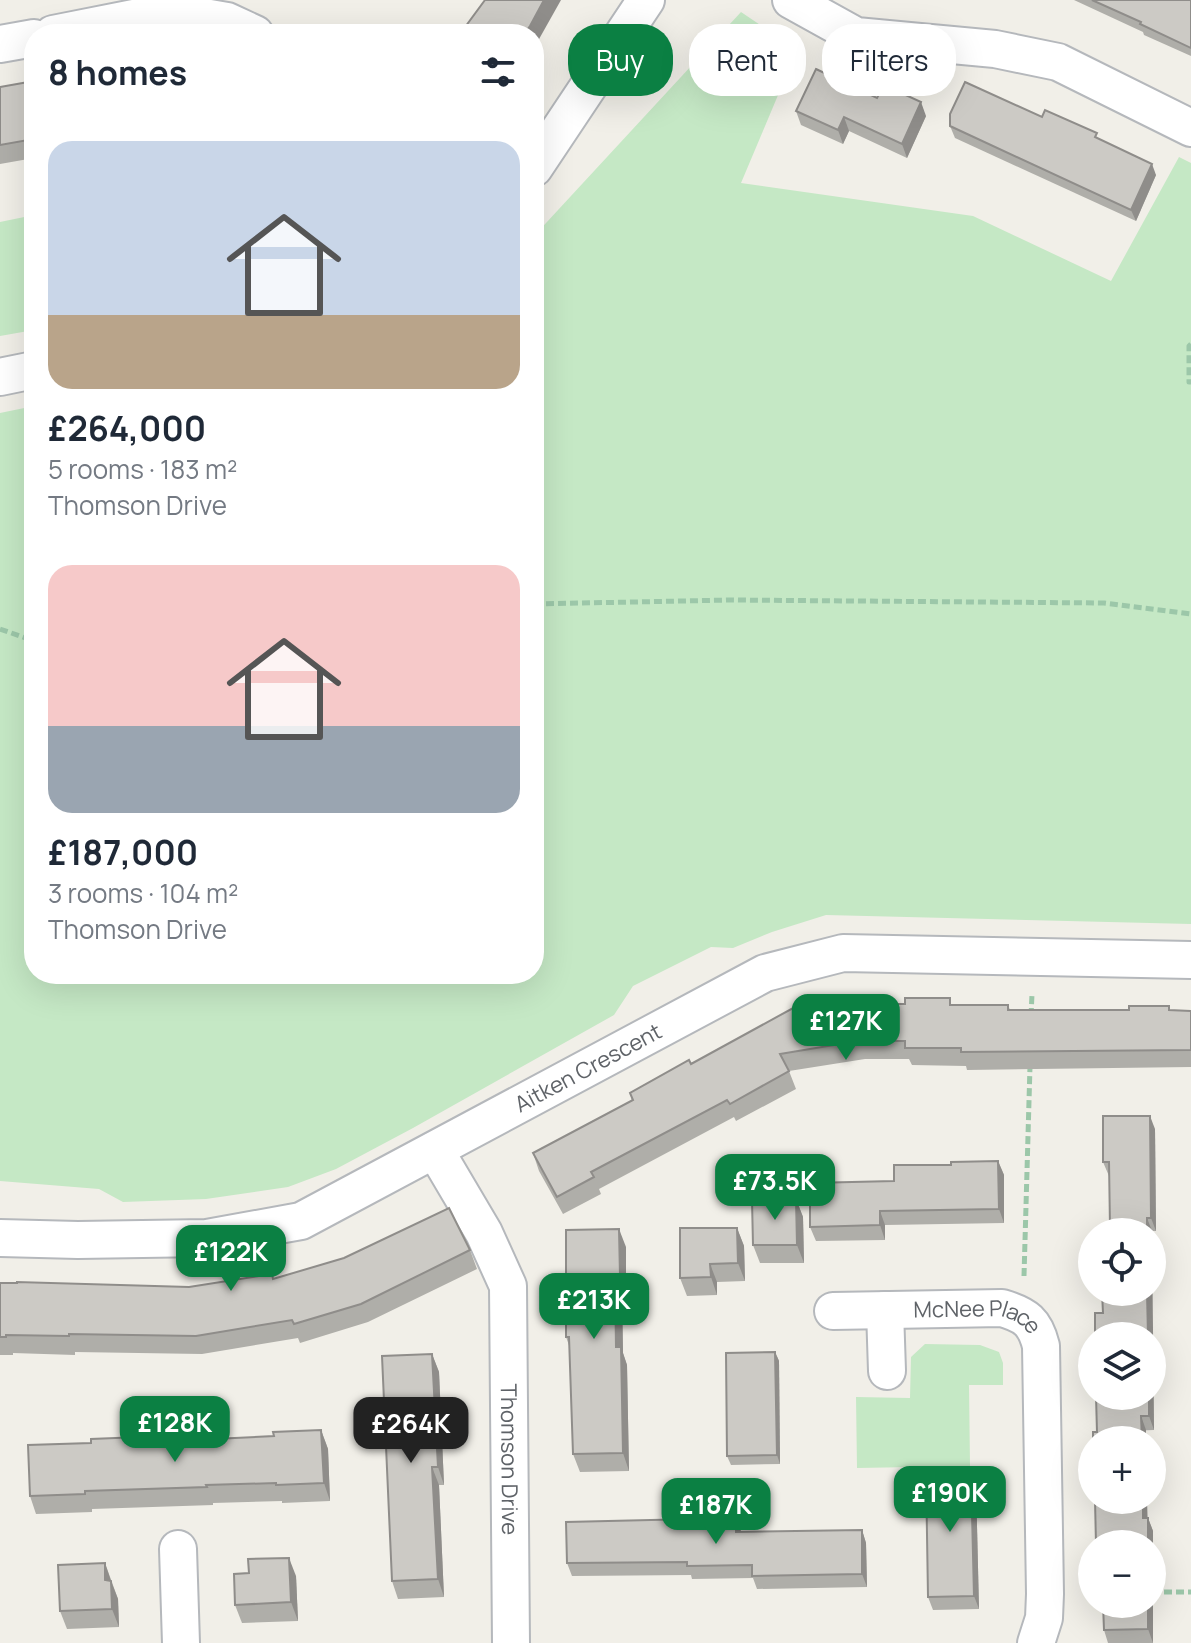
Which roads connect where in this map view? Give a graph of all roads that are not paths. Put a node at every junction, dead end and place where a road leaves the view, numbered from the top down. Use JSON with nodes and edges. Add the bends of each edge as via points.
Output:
{"nodes":[{"id":1,"x":646,"y":0,"type":"edge"},
{"id":2,"x":791,"y":0,"type":"edge"},
{"id":3,"x":103,"y":24,"type":"edge"},
{"id":4,"x":233,"y":24,"type":"edge"},
{"id":5,"x":24,"y":40,"type":"edge"},
{"id":6,"x":0,"y":44,"type":"edge"},
{"id":7,"x":1191,"y":128,"type":"edge"},
{"id":8,"x":544,"y":153,"type":"edge"},
{"id":9,"x":24,"y":372,"type":"edge"},
{"id":10,"x":0,"y":377,"type":"edge"},
{"id":11,"x":1191,"y":960,"type":"edge"},
{"id":12,"x":435,"y":1150,"type":"junction"},
{"id":13,"x":0,"y":1238,"type":"edge"},
{"id":14,"x":885,"y":1310,"type":"junction"},
{"id":15,"x":833,"y":1311,"type":"dead end"},
{"id":16,"x":887,"y":1371,"type":"dead end"},
{"id":17,"x":178,"y":1549,"type":"dead end"},
{"id":18,"x":181,"y":1643,"type":"edge"},
{"id":19,"x":511,"y":1643,"type":"edge"},
{"id":20,"x":1036,"y":1643,"type":"edge"}],
"edges":[{"from":1,"to":8,"type":"street"},
{"from":2,"to":7,"type":"street","via":[[856,36],[995,49],[1058,62]]},
{"from":3,"to":4,"type":"street","via":[[169,11]]},
{"from":5,"to":6,"type":"street"},
{"from":9,"to":10,"type":"street"},
{"from":11,"to":12,"type":"street","name":"Aitken Crescent","via":[[843,953],[765,973]]},
{"from":12,"to":13,"type":"street","name":"Aitken Crescent","via":[[301,1221],[207,1238]]},
{"from":12,"to":19,"type":"street","name":"Thomson Drive","via":[[508,1286]]},
{"from":14,"to":15,"type":"street","name":"McNee Place"},
{"from":14,"to":16,"type":"street","name":"McNee Place"},
{"from":14,"to":20,"type":"street","name":"McNee Place","via":[[1002,1308],[1018,1312],[1036,1327],[1041,1346],[1045,1594]]},
{"from":17,"to":18,"type":"street"}]}
